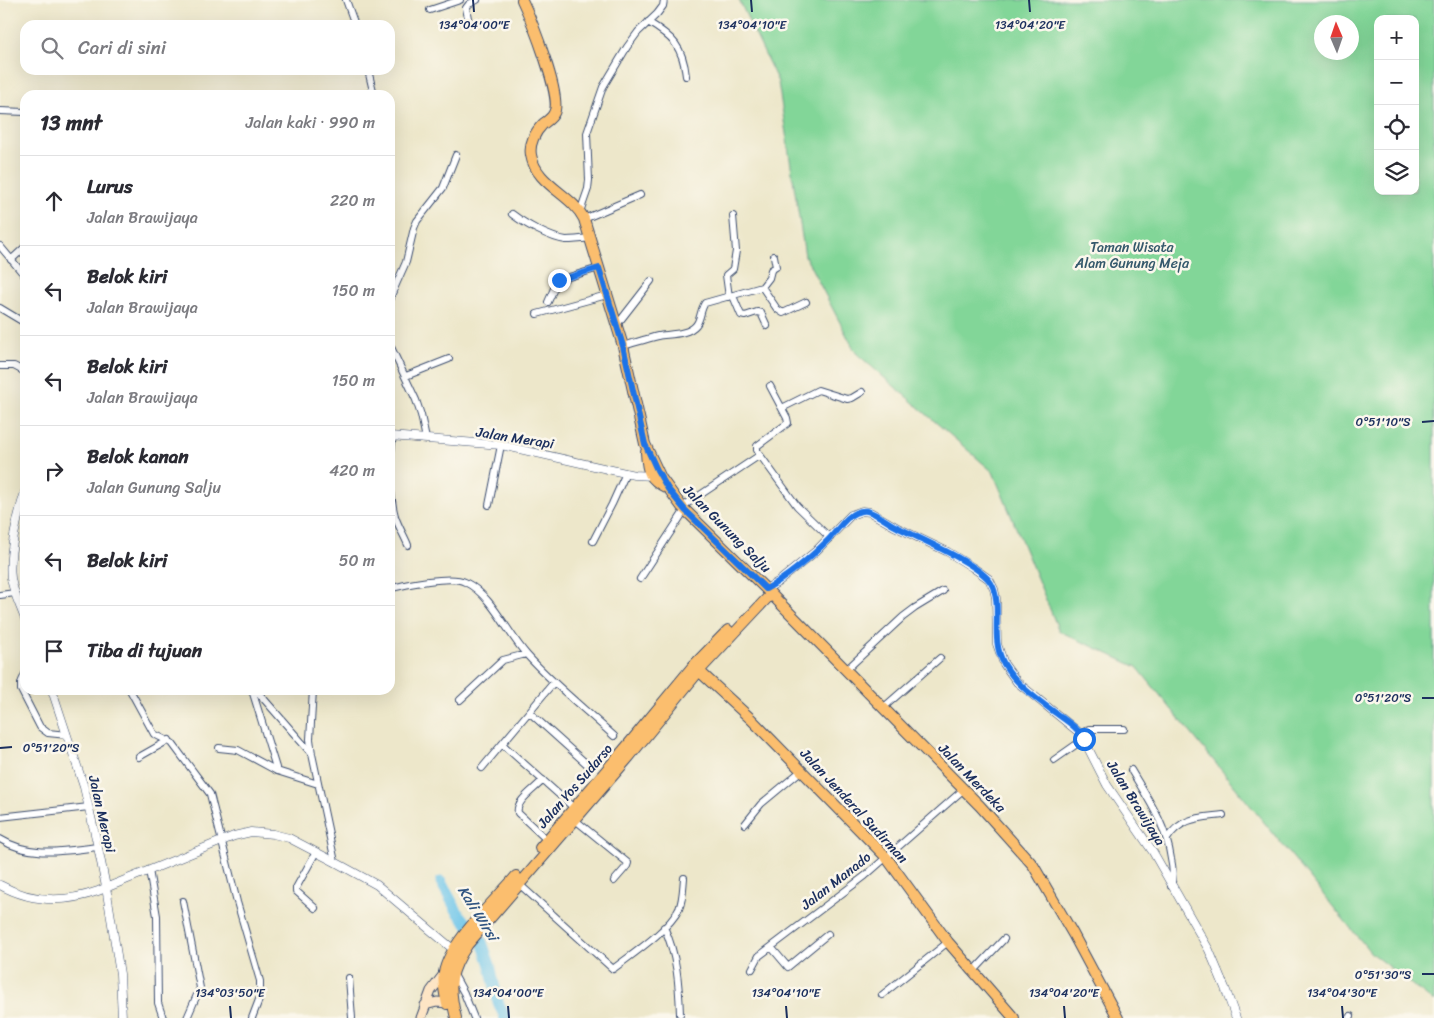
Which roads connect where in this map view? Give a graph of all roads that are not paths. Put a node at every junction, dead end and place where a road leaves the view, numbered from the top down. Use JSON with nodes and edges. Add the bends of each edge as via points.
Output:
{"nodes":[{"id":1,"x":346,"y":0,"type":"edge"},
{"id":2,"x":461,"y":0,"type":"edge"},
{"id":3,"x":477,"y":0,"type":"edge"},
{"id":4,"x":522,"y":0,"type":"edge"},
{"id":5,"x":664,"y":0,"type":"edge"},
{"id":6,"x":467,"y":6,"type":"junction"},
{"id":7,"x":430,"y":10,"type":"dead end"},
{"id":8,"x":353,"y":20,"type":"edge"},
{"id":9,"x":648,"y":22,"type":"junction"},
{"id":10,"x":469,"y":23,"type":"dead end"},
{"id":11,"x":369,"y":75,"type":"edge"},
{"id":12,"x":686,"y":76,"type":"dead end"},
{"id":13,"x":373,"y":90,"type":"edge"},
{"id":14,"x":0,"y":111,"type":"edge"},
{"id":15,"x":20,"y":112,"type":"edge"},
{"id":16,"x":456,"y":155,"type":"dead end"},
{"id":17,"x":640,"y":195,"type":"dead end"},
{"id":18,"x":512,"y":214,"type":"dead end"},
{"id":19,"x":582,"y":216,"type":"junction"},
{"id":20,"x":733,"y":216,"type":"dead end"},
{"id":21,"x":590,"y":238,"type":"junction"},
{"id":22,"x":0,"y":246,"type":"edge"},
{"id":23,"x":20,"y":252,"type":"edge"},
{"id":24,"x":774,"y":256,"type":"dead end"},
{"id":25,"x":11,"y":260,"type":"junction"},
{"id":26,"x":599,"y":268,"type":"junction"},
{"id":27,"x":20,"y":270,"type":"edge"},
{"id":28,"x":651,"y":281,"type":"dead end"},
{"id":29,"x":395,"y":287,"type":"edge"},
{"id":30,"x":762,"y":287,"type":"junction"},
{"id":31,"x":607,"y":295,"type":"junction"},
{"id":32,"x":731,"y":297,"type":"junction"},
{"id":33,"x":548,"y":302,"type":"dead end"},
{"id":34,"x":806,"y":302,"type":"dead end"},
{"id":35,"x":0,"y":308,"type":"edge"},
{"id":36,"x":537,"y":314,"type":"dead end"},
{"id":37,"x":20,"y":320,"type":"edge"},
{"id":38,"x":616,"y":326,"type":"junction"},
{"id":39,"x":767,"y":326,"type":"dead end"},
{"id":40,"x":623,"y":346,"type":"junction"},
{"id":41,"x":395,"y":355,"type":"edge"},
{"id":42,"x":397,"y":359,"type":"joint"},
{"id":43,"x":448,"y":359,"type":"dead end"},
{"id":44,"x":0,"y":366,"type":"edge"},
{"id":45,"x":20,"y":369,"type":"edge"},
{"id":46,"x":406,"y":376,"type":"junction"},
{"id":47,"x":770,"y":386,"type":"dead end"},
{"id":48,"x":862,"y":392,"type":"dead end"},
{"id":49,"x":782,"y":408,"type":"junction"},
{"id":50,"x":395,"y":436,"type":"edge"},
{"id":51,"x":426,"y":439,"type":"junction"},
{"id":52,"x":501,"y":446,"type":"junction"},
{"id":53,"x":760,"y":455,"type":"junction"},
{"id":54,"x":653,"y":472,"type":"junction"},
{"id":55,"x":630,"y":474,"type":"junction"},
{"id":56,"x":489,"y":505,"type":"dead end"},
{"id":57,"x":683,"y":508,"type":"junction"},
{"id":58,"x":395,"y":513,"type":"edge"},
{"id":59,"x":20,"y":516,"type":"edge"},
{"id":60,"x":830,"y":538,"type":"junction"},
{"id":61,"x":592,"y":541,"type":"dead end"},
{"id":62,"x":408,"y":545,"type":"dead end"},
{"id":63,"x":640,"y":579,"type":"dead end"},
{"id":64,"x":395,"y":588,"type":"edge"},
{"id":65,"x":768,"y":591,"type":"junction"},
{"id":66,"x":943,"y":591,"type":"dead end"},
{"id":67,"x":15,"y":593,"type":"junction"},
{"id":68,"x":0,"y":595,"type":"edge"},
{"id":69,"x":20,"y":606,"type":"edge"},
{"id":70,"x":526,"y":654,"type":"junction"},
{"id":71,"x":940,"y":658,"type":"dead end"},
{"id":72,"x":846,"y":670,"type":"junction"},
{"id":73,"x":699,"y":672,"type":"junction"},
{"id":74,"x":554,"y":682,"type":"junction"},
{"id":75,"x":24,"y":695,"type":"edge"},
{"id":76,"x":54,"y":695,"type":"edge"},
{"id":77,"x":133,"y":695,"type":"edge"},
{"id":78,"x":254,"y":695,"type":"edge"},
{"id":79,"x":260,"y":695,"type":"edge"},
{"id":80,"x":313,"y":695,"type":"edge"},
{"id":81,"x":460,"y":700,"type":"dead end"},
{"id":82,"x":883,"y":708,"type":"junction"},
{"id":83,"x":529,"y":712,"type":"junction"},
{"id":84,"x":1124,"y":729,"type":"dead end"},
{"id":85,"x":67,"y":735,"type":"junction"},
{"id":86,"x":614,"y":736,"type":"dead end"},
{"id":87,"x":1083,"y":736,"type":"junction"},
{"id":88,"x":168,"y":740,"type":"junction"},
{"id":89,"x":502,"y":744,"type":"junction"},
{"id":90,"x":219,"y":748,"type":"dead end"},
{"id":91,"x":312,"y":754,"type":"junction"},
{"id":92,"x":139,"y":757,"type":"dead end"},
{"id":93,"x":1054,"y":760,"type":"dead end"},
{"id":94,"x":589,"y":766,"type":"dead end"},
{"id":95,"x":482,"y":768,"type":"dead end"},
{"id":96,"x":613,"y":769,"type":"junction"},
{"id":97,"x":802,"y":770,"type":"junction"},
{"id":98,"x":1131,"y":770,"type":"dead end"},
{"id":99,"x":277,"y":771,"type":"junction"},
{"id":100,"x":543,"y":780,"type":"junction"},
{"id":101,"x":318,"y":784,"type":"junction"},
{"id":102,"x":964,"y":789,"type":"junction"},
{"id":103,"x":89,"y":807,"type":"junction"},
{"id":104,"x":574,"y":808,"type":"junction"},
{"id":105,"x":1223,"y":815,"type":"dead end"},
{"id":106,"x":0,"y":817,"type":"edge"},
{"id":107,"x":574,"y":819,"type":"junction"},
{"id":108,"x":745,"y":824,"type":"dead end"},
{"id":109,"x":0,"y":839,"type":"edge"},
{"id":110,"x":1167,"y":839,"type":"junction"},
{"id":111,"x":222,"y":840,"type":"junction"},
{"id":112,"x":547,"y":840,"type":"junction"},
{"id":113,"x":98,"y":848,"type":"junction"},
{"id":114,"x":316,"y":852,"type":"junction"},
{"id":115,"x":886,"y":857,"type":"junction"},
{"id":116,"x":335,"y":862,"type":"junction"},
{"id":117,"x":149,"y":870,"type":"junction"},
{"id":118,"x":684,"y":878,"type":"dead end"},
{"id":119,"x":614,"y":881,"type":"dead end"},
{"id":120,"x":518,"y":883,"type":"junction"},
{"id":121,"x":0,"y":885,"type":"edge"},
{"id":122,"x":1171,"y":886,"type":"junction"},
{"id":123,"x":106,"y":887,"type":"junction"},
{"id":124,"x":182,"y":901,"type":"dead end"},
{"id":125,"x":314,"y":908,"type":"dead end"},
{"id":126,"x":479,"y":925,"type":"junction"},
{"id":127,"x":664,"y":927,"type":"junction"},
{"id":128,"x":828,"y":934,"type":"dead end"},
{"id":129,"x":1004,"y":938,"type":"dead end"},
{"id":130,"x":465,"y":941,"type":"junction"},
{"id":131,"x":948,"y":942,"type":"junction"},
{"id":132,"x":771,"y":947,"type":"junction"},
{"id":133,"x":454,"y":950,"type":"junction"},
{"id":134,"x":752,"y":970,"type":"dead end"},
{"id":135,"x":973,"y":972,"type":"junction"},
{"id":136,"x":448,"y":973,"type":"junction"},
{"id":137,"x":349,"y":978,"type":"dead end"},
{"id":138,"x":882,"y":995,"type":"dead end"},
{"id":139,"x":447,"y":1002,"type":"junction"},
{"id":140,"x":425,"y":1005,"type":"junction"},
{"id":141,"x":680,"y":1014,"type":"dead end"},
{"id":142,"x":122,"y":1018,"type":"edge"},
{"id":143,"x":163,"y":1018,"type":"edge"},
{"id":144,"x":187,"y":1018,"type":"edge"},
{"id":145,"x":252,"y":1018,"type":"edge"},
{"id":146,"x":352,"y":1018,"type":"edge"},
{"id":147,"x":421,"y":1018,"type":"edge"},
{"id":148,"x":450,"y":1018,"type":"edge"},
{"id":149,"x":456,"y":1018,"type":"edge"},
{"id":150,"x":474,"y":1018,"type":"edge"},
{"id":151,"x":1014,"y":1018,"type":"edge"},
{"id":152,"x":1118,"y":1018,"type":"edge"},
{"id":153,"x":1236,"y":1018,"type":"edge"}],
"edges":[{"from":1,"to":8,"type":"street"},
{"from":2,"to":6,"type":"street"},
{"from":2,"to":7,"type":"street"},
{"from":3,"to":6,"type":"street"},
{"from":4,"to":19,"type":"main road","via":[[556,96],[554,113],[536,133],[530,154],[542,177]]},
{"from":5,"to":9,"type":"street","via":[[663,6]]},
{"from":6,"to":10,"type":"street"},
{"from":9,"to":12,"type":"street","via":[[665,32],[678,46]]},
{"from":9,"to":19,"type":"street","via":[[609,75],[588,128],[588,189]]},
{"from":11,"to":13,"type":"street"},
{"from":14,"to":15,"type":"street"},
{"from":16,"to":29,"type":"street","via":[[443,188],[414,228],[406,262]]},
{"from":17,"to":19,"type":"street"},
{"from":18,"to":21,"type":"street","via":[[557,238]]},
{"from":19,"to":21,"type":"main road"},
{"from":20,"to":32,"type":"street","via":[[734,269],[726,274]]},
{"from":21,"to":26,"type":"main road"},
{"from":22,"to":25,"type":"street"},
{"from":23,"to":25,"type":"street"},
{"from":24,"to":30,"type":"street","via":[[776,267]]},
{"from":25,"to":27,"type":"street"},
{"from":26,"to":31,"type":"main road"},
{"from":26,"to":33,"type":"street","via":[[556,282]]},
{"from":28,"to":38,"type":"street"},
{"from":30,"to":32,"type":"street"},
{"from":30,"to":34,"type":"street","via":[[783,313]]},
{"from":31,"to":36,"type":"street"},
{"from":31,"to":38,"type":"main road"},
{"from":32,"to":39,"type":"street","via":[[741,314],[761,313]]},
{"from":32,"to":40,"type":"street","via":[[705,303],[694,328]]},
{"from":35,"to":37,"type":"street"},
{"from":38,"to":40,"type":"main road"},
{"from":40,"to":54,"type":"main road"},
{"from":41,"to":42,"type":"street"},
{"from":42,"to":46,"type":"street"},
{"from":43,"to":46,"type":"street"},
{"from":44,"to":45,"type":"street"},
{"from":46,"to":51,"type":"street"},
{"from":47,"to":49,"type":"street"},
{"from":48,"to":49,"type":"street","via":[[850,399],[818,390]]},
{"from":49,"to":53,"type":"street","via":[[788,424],[757,446]]},
{"from":50,"to":51,"type":"street","name":"Jalan Merapi"},
{"from":51,"to":52,"type":"street","name":"Jalan Merapi"},
{"from":52,"to":55,"type":"street","name":"Jalan Merapi"},
{"from":52,"to":56,"type":"street"},
{"from":53,"to":57,"type":"street"},
{"from":53,"to":60,"type":"street","via":[[797,506]]},
{"from":54,"to":55,"type":"street","name":"Jalan Merapi"},
{"from":54,"to":57,"type":"main road","name":"Jalan Gunung Salju","via":[[654,481],[668,489]]},
{"from":55,"to":61,"type":"street"},
{"from":57,"to":63,"type":"street"},
{"from":57,"to":65,"type":"main road","name":"Jalan Gunung Salju"},
{"from":58,"to":62,"type":"street"},
{"from":59,"to":67,"type":"street","via":[[11,560]]},
{"from":60,"to":65,"type":"street","name":"Jalan Brawijaya"},
{"from":60,"to":87,"type":"street","name":"Jalan Brawijaya","via":[[851,515],[870,512],[948,552],[989,579],[994,589],[996,644],[1004,664],[1017,682]]},
{"from":64,"to":70,"type":"street","via":[[452,579],[464,581],[482,594]]},
{"from":65,"to":72,"type":"main road","name":"Jalan Merdeka"},
{"from":65,"to":73,"type":"main road","name":"Jalan Yos Sudarso"},
{"from":65,"to":96,"type":"main road","name":"Jalan Yos Sudarso","via":[[693,666]]},
{"from":66,"to":72,"type":"street","via":[[903,617]]},
{"from":67,"to":68,"type":"street"},
{"from":67,"to":69,"type":"street"},
{"from":70,"to":74,"type":"street"},
{"from":70,"to":81,"type":"street","via":[[503,660]]},
{"from":71,"to":82,"type":"street"},
{"from":72,"to":82,"type":"main road","name":"Jalan Merdeka"},
{"from":73,"to":96,"type":"main road","name":"Jalan Yos Sudarso"},
{"from":73,"to":97,"type":"main road","name":"Jalan Jenderal Sudirman"},
{"from":74,"to":83,"type":"street"},
{"from":74,"to":86,"type":"street"},
{"from":75,"to":85,"type":"street","via":[[40,727],[48,733]]},
{"from":76,"to":85,"type":"street","name":"Jalan Merapi"},
{"from":77,"to":88,"type":"street","via":[[154,734]]},
{"from":78,"to":99,"type":"street"},
{"from":79,"to":91,"type":"street"},
{"from":80,"to":91,"type":"street"},
{"from":82,"to":102,"type":"main road","name":"Jalan Merdeka"},
{"from":83,"to":89,"type":"street"},
{"from":83,"to":94,"type":"street"},
{"from":84,"to":87,"type":"street","via":[[1090,729]]},
{"from":85,"to":103,"type":"street","name":"Jalan Merapi"},
{"from":87,"to":93,"type":"street"},
{"from":87,"to":122,"type":"street","name":"Jalan Brawijaya","via":[[1107,785],[1153,852]]},
{"from":88,"to":92,"type":"street"},
{"from":88,"to":111,"type":"street","via":[[207,789]]},
{"from":89,"to":95,"type":"street"},
{"from":89,"to":100,"type":"street"},
{"from":90,"to":99,"type":"street","via":[[238,750]]},
{"from":91,"to":101,"type":"street"},
{"from":96,"to":104,"type":"main road","name":"Jalan Yos Sudarso"},
{"from":96,"to":107,"type":"main road","name":"Jalan Yos Sudarso"},
{"from":97,"to":108,"type":"street","via":[[760,804]]},
{"from":97,"to":115,"type":"main road","name":"Jalan Jenderal Sudirman"},
{"from":98,"to":110,"type":"street","via":[[1162,824]]},
{"from":99,"to":101,"type":"street"},
{"from":100,"to":104,"type":"street"},
{"from":100,"to":112,"type":"street","via":[[518,802],[517,809]]},
{"from":101,"to":116,"type":"street"},
{"from":102,"to":115,"type":"street","name":"Jalan Manado"},
{"from":102,"to":152,"type":"main road","name":"Jalan Merdeka","via":[[1033,865]]},
{"from":103,"to":106,"type":"street"},
{"from":103,"to":113,"type":"street","name":"Jalan Merapi"},
{"from":104,"to":112,"type":"main road","name":"Jalan Yos Sudarso"},
{"from":105,"to":110,"type":"street","via":[[1182,823]]},
{"from":107,"to":119,"type":"street","via":[[628,863]]},
{"from":107,"to":120,"type":"main road","name":"Jalan Yos Sudarso"},
{"from":109,"to":113,"type":"street","via":[[34,852]]},
{"from":110,"to":122,"type":"street","via":[[1173,868]]},
{"from":111,"to":114,"type":"street","via":[[261,832],[289,838]]},
{"from":111,"to":117,"type":"street"},
{"from":111,"to":145,"type":"street","via":[[260,981],[260,997]]},
{"from":112,"to":126,"type":"main road","name":"Jalan Yos Sudarso"},
{"from":113,"to":123,"type":"street","name":"Jalan Merapi"},
{"from":114,"to":116,"type":"street"},
{"from":114,"to":125,"type":"street","via":[[296,888]]},
{"from":115,"to":131,"type":"main road","name":"Jalan Jenderal Sudirman"},
{"from":115,"to":132,"type":"street","name":"Jalan Manado"},
{"from":116,"to":133,"type":"street","via":[[377,885]]},
{"from":117,"to":123,"type":"street"},
{"from":117,"to":143,"type":"street","via":[[157,916],[158,1003]]},
{"from":118,"to":127,"type":"street","via":[[678,910]]},
{"from":120,"to":126,"type":"main road","name":"Jalan Yos Sudarso"},
{"from":120,"to":127,"type":"street","via":[[612,969]]},
{"from":121,"to":123,"type":"street","via":[[31,897],[60,899],[85,896]]},
{"from":122,"to":153,"type":"street","name":"Jalan Brawijaya","via":[[1209,950]]},
{"from":123,"to":142,"type":"street","name":"Jalan Merapi","via":[[120,974]]},
{"from":124,"to":144,"type":"street","via":[[200,988]]},
{"from":126,"to":130,"type":"main road","name":"Jalan Yos Sudarso"},
{"from":127,"to":141,"type":"street","via":[[676,959]]},
{"from":128,"to":132,"type":"street","via":[[788,967]]},
{"from":129,"to":135,"type":"street"},
{"from":130,"to":133,"type":"main road","name":"Jalan Yos Sudarso"},
{"from":130,"to":136,"type":"main road","name":"Jalan Yos Sudarso"},
{"from":131,"to":135,"type":"main road","name":"Jalan Jenderal Sudirman"},
{"from":131,"to":138,"type":"street"},
{"from":132,"to":134,"type":"street","name":"Jalan Manado","via":[[759,956]]},
{"from":133,"to":136,"type":"main road","name":"Jalan Yos Sudarso","via":[[448,961]]},
{"from":135,"to":151,"type":"main road","name":"Jalan Jenderal Sudirman"},
{"from":136,"to":139,"type":"main road","name":"Jalan Yos Sudarso","via":[[444,992]]},
{"from":136,"to":140,"type":"main road","via":[[435,985]]},
{"from":136,"to":149,"type":"main road","name":"Jalan Yos Sudarso"},
{"from":136,"to":150,"type":"street","via":[[464,993]]},
{"from":137,"to":146,"type":"street"},
{"from":139,"to":140,"type":"main road"},
{"from":139,"to":148,"type":"main road","name":"Jalan Yos Sudarso"},
{"from":140,"to":147,"type":"main road"}]}
